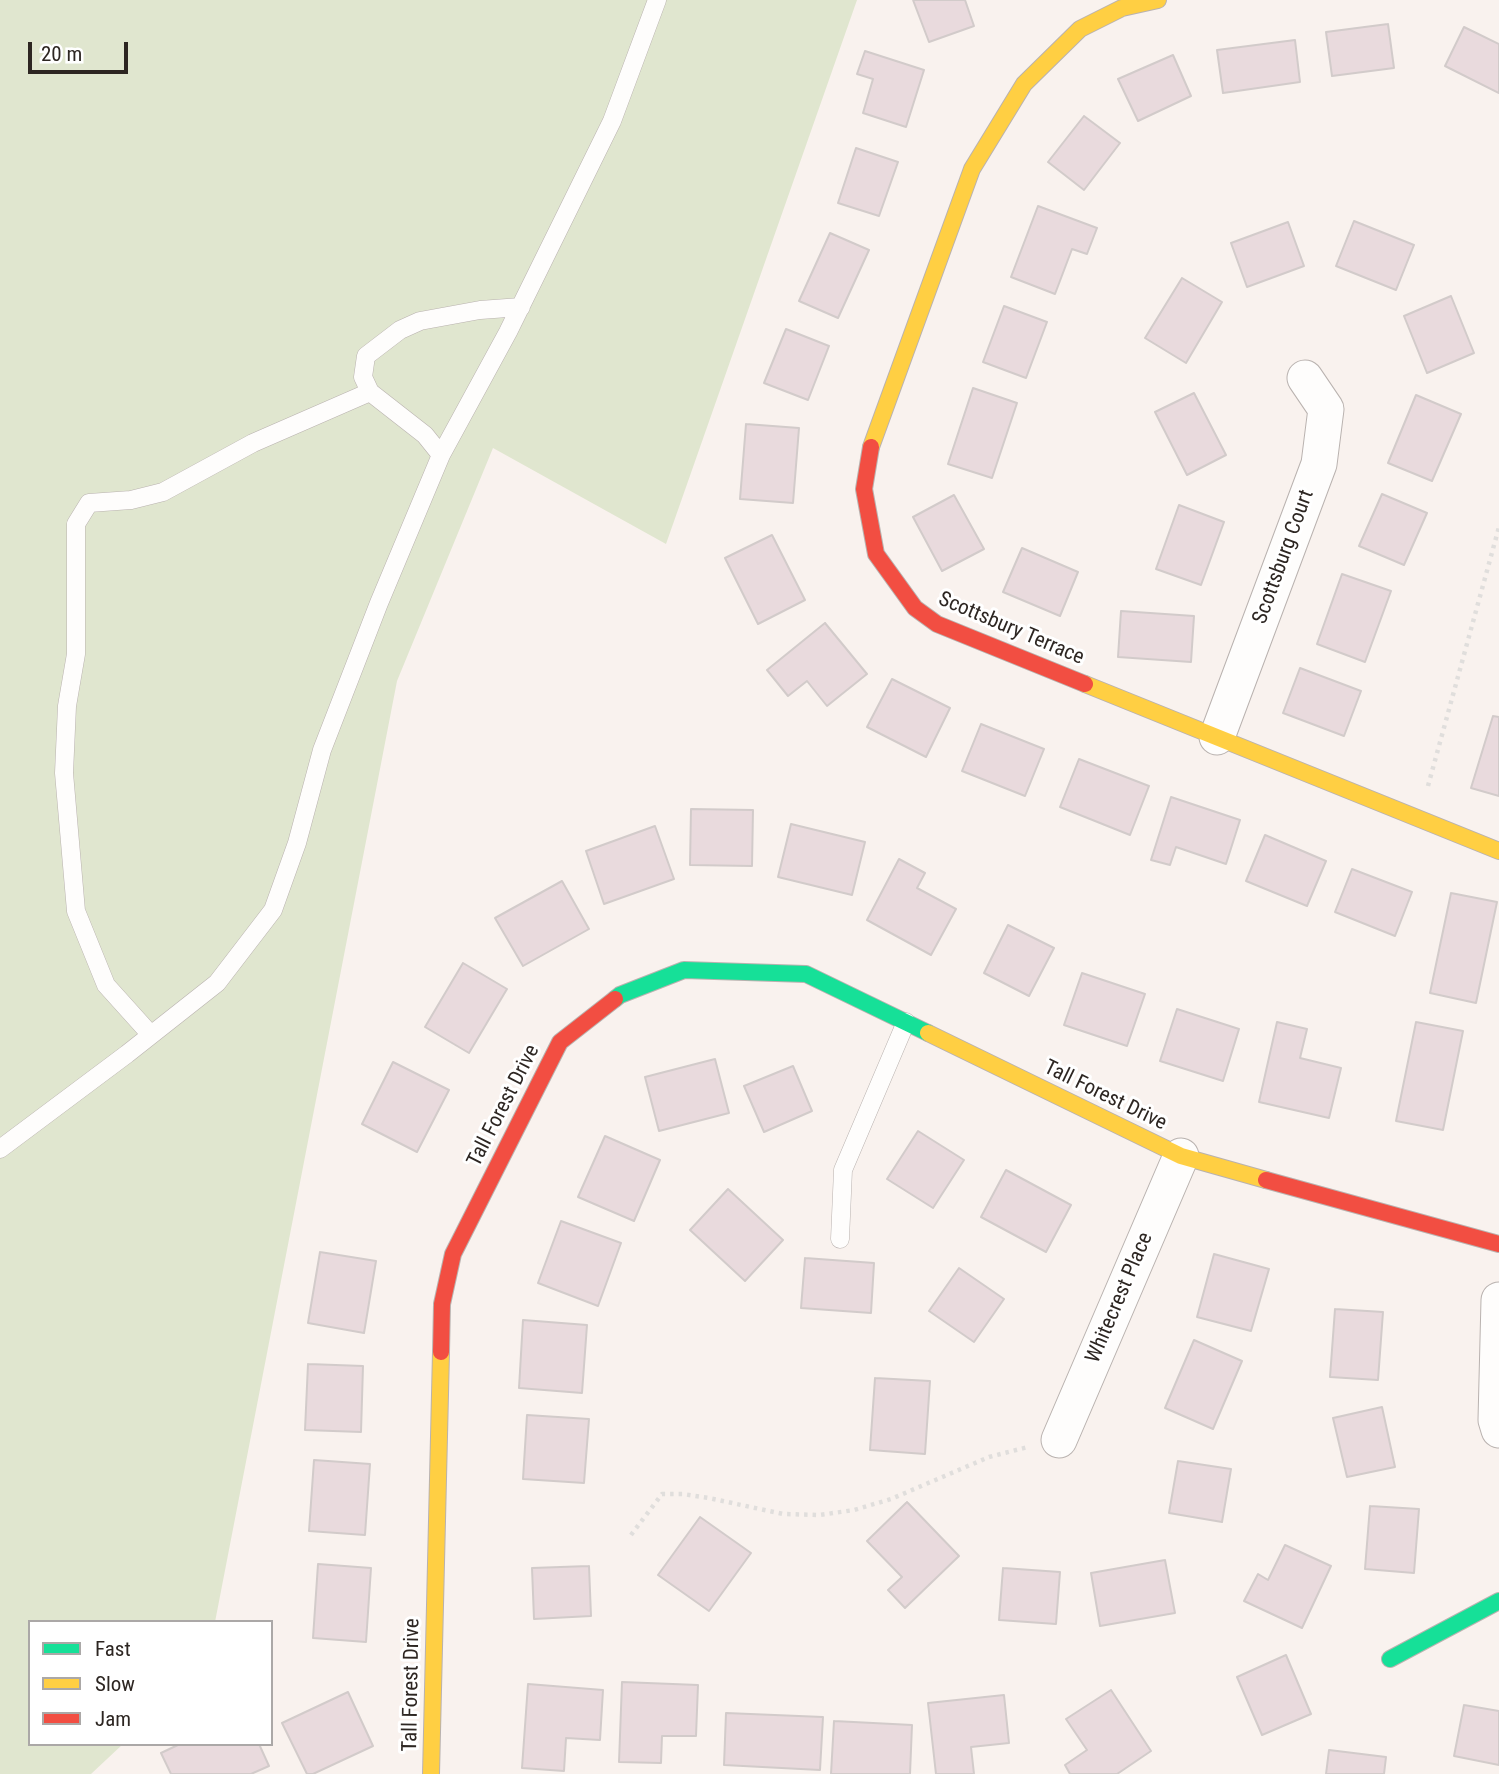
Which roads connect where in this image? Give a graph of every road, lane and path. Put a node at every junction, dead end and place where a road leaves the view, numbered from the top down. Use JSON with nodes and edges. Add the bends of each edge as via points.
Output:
{"nodes":[{"id":1,"x":657,"y":0,"type":"edge"},
{"id":2,"x":1158,"y":0,"type":"edge"},
{"id":3,"x":521,"y":307,"type":"junction"},
{"id":4,"x":1305,"y":377,"type":"dead end"},
{"id":5,"x":370,"y":393,"type":"junction"},
{"id":6,"x":441,"y":455,"type":"junction"},
{"id":7,"x":1499,"y":527,"type":"edge"},
{"id":8,"x":1217,"y":737,"type":"junction"},
{"id":9,"x":1419,"y":819,"type":"junction"},
{"id":10,"x":1499,"y":851,"type":"edge"},
{"id":11,"x":906,"y":1023,"type":"junction"},
{"id":12,"x":151,"y":1035,"type":"junction"},
{"id":13,"x":0,"y":1149,"type":"edge"},
{"id":14,"x":1181,"y":1156,"type":"junction"},
{"id":15,"x":839,"y":1238,"type":"dead end"},
{"id":16,"x":1499,"y":1244,"type":"edge"},
{"id":17,"x":1499,"y":1300,"type":"edge"},
{"id":18,"x":1499,"y":1430,"type":"edge"},
{"id":19,"x":1059,"y":1440,"type":"dead end"},
{"id":20,"x":989,"y":1457,"type":"dead end"},
{"id":21,"x":631,"y":1535,"type":"dead end"},
{"id":22,"x":1499,"y":1601,"type":"edge"},
{"id":23,"x":1390,"y":1660,"type":"dead end"},
{"id":24,"x":431,"y":1774,"type":"edge"}],
"edges":[{"from":1,"to":3,"type":"lane","via":[[612,121]]},
{"from":2,"to":8,"type":"street","name":"Scottsbury Terrace","via":[[1122,8],[1080,29],[1024,84],[972,169],[870,449],[864,489],[876,554],[915,608],[937,624]]},
{"from":3,"to":5,"type":"lane","via":[[420,321],[400,330],[366,356],[363,377]]},
{"from":3,"to":6,"type":"lane"},
{"from":4,"to":8,"type":"street","name":"Scottsburg Court","via":[[1326,409],[1319,464]]},
{"from":5,"to":6,"type":"lane","via":[[425,435]]},
{"from":5,"to":12,"type":"lane","via":[[253,443],[163,492],[89,503],[76,524],[76,654],[67,706],[64,773],[76,911],[106,985]]},
{"from":6,"to":12,"type":"lane","via":[[321,750],[274,910],[217,983]]},
{"from":7,"to":9,"type":"path"},
{"from":8,"to":9,"type":"street","name":"Scottsbury Terrace"},
{"from":9,"to":10,"type":"street","name":"Scottsbury Terrace"},
{"from":11,"to":14,"type":"street","name":"Tall Forest Drive"},
{"from":11,"to":15,"type":"lane","via":[[844,1170]]},
{"from":11,"to":24,"type":"street","name":"Tall Forest Drive","via":[[806,974],[684,970],[620,995],[560,1042],[453,1254],[442,1304]]},
{"from":12,"to":13,"type":"lane"},
{"from":14,"to":16,"type":"street","name":"Tall Forest Drive"},
{"from":14,"to":19,"type":"street","name":"Whitecrest Place"},
{"from":17,"to":18,"type":"street"},
{"from":20,"to":21,"type":"path","via":[[891,1499],[820,1515],[783,1514],[709,1497],[662,1494]]},
{"from":22,"to":23,"type":"street"}]}
